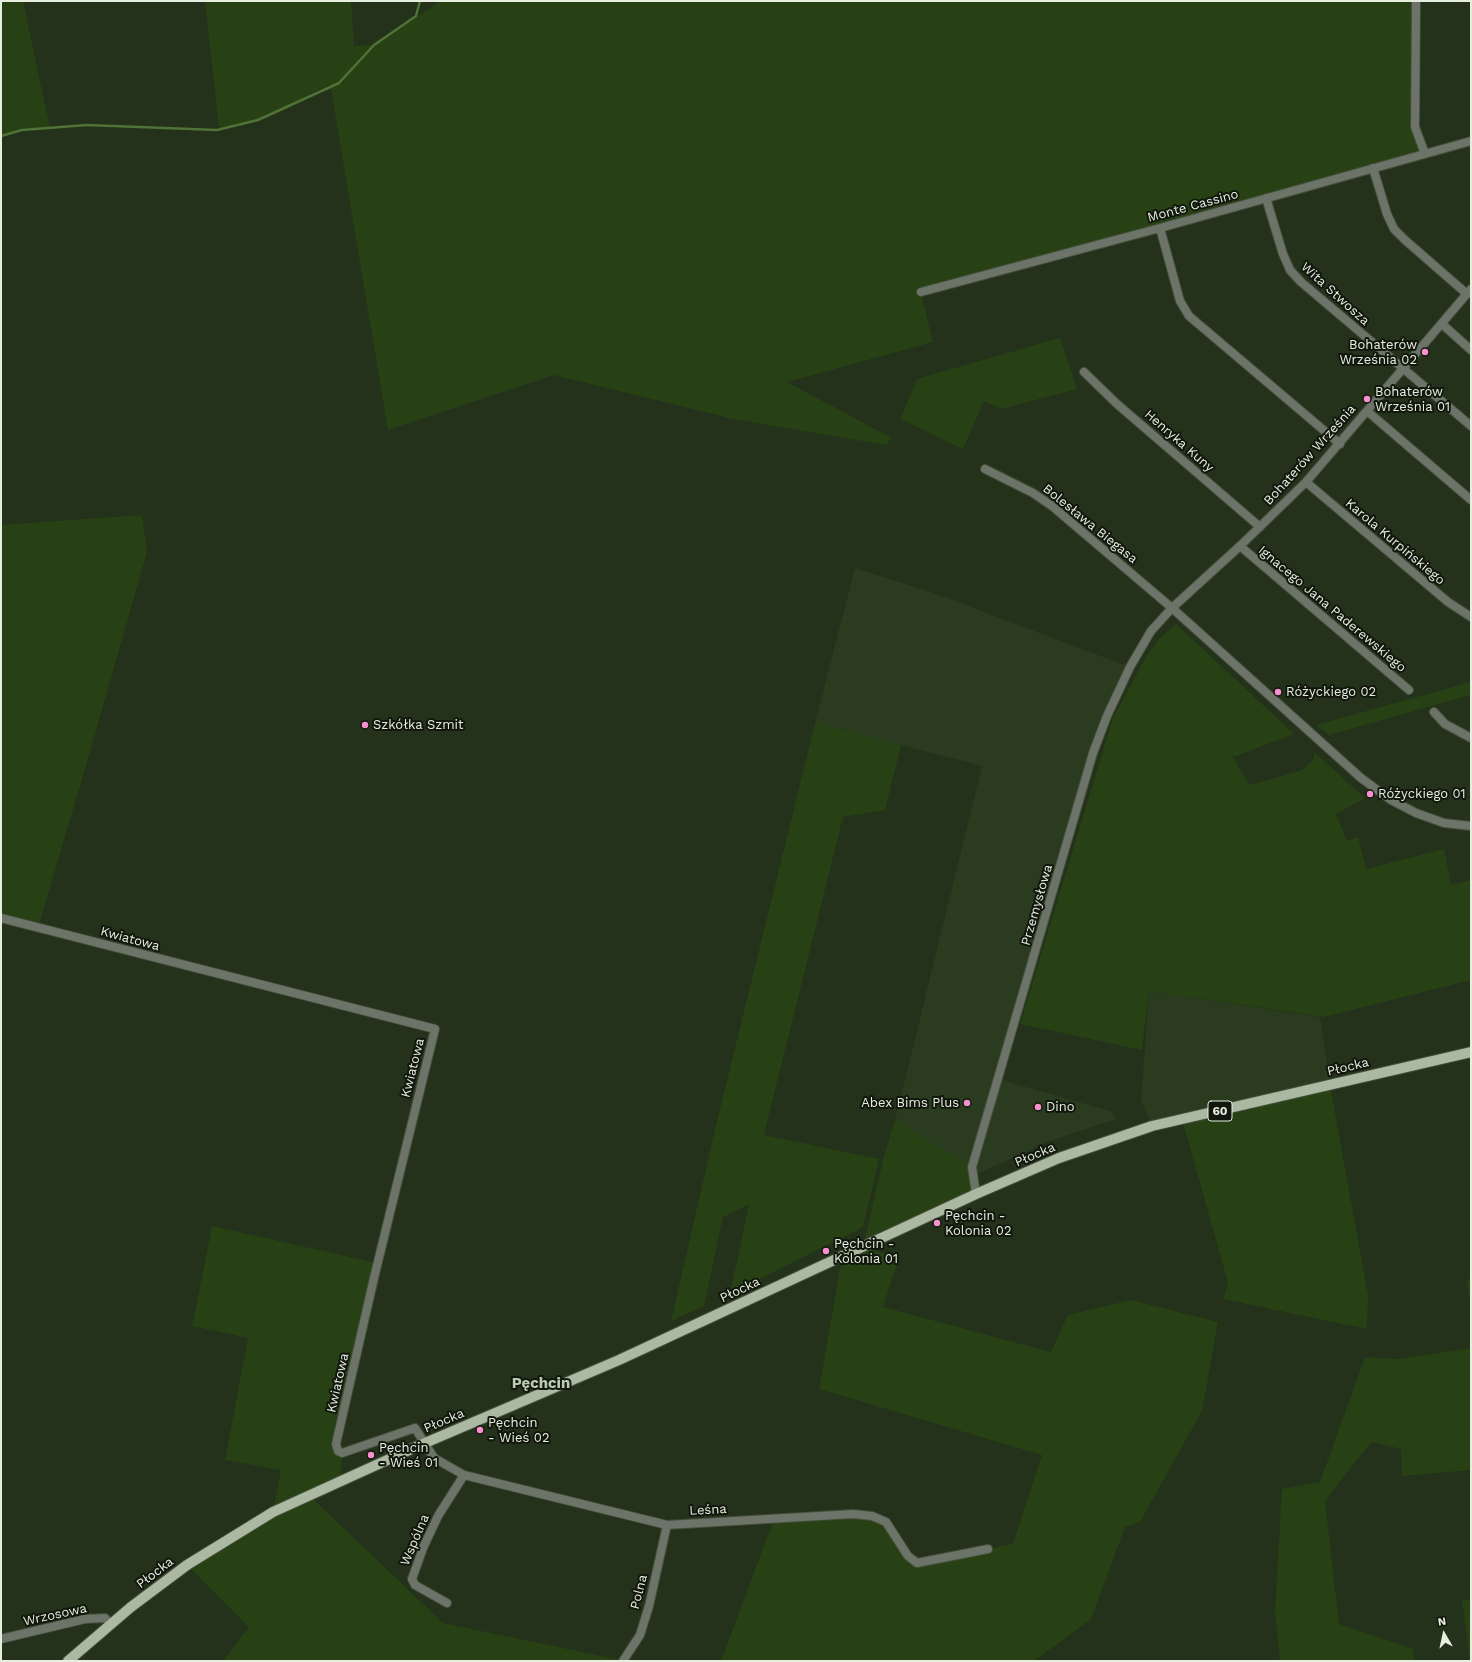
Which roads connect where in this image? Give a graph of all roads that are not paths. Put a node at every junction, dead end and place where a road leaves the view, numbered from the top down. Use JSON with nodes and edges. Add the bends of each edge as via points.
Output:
{"nodes":[{"id":1,"x":1416,"y":1,"type":"edge"},
{"id":2,"x":1471,"y":141,"type":"edge"},
{"id":3,"x":1425,"y":154,"type":"junction"},
{"id":4,"x":1373,"y":168,"type":"junction"},
{"id":5,"x":1266,"y":198,"type":"junction"},
{"id":6,"x":1160,"y":228,"type":"junction"},
{"id":7,"x":1469,"y":291,"type":"edge"},
{"id":8,"x":921,"y":292,"type":"dead end"},
{"id":9,"x":1442,"y":324,"type":"junction"},
{"id":10,"x":1471,"y":350,"type":"edge"},
{"id":11,"x":1404,"y":369,"type":"junction"},
{"id":12,"x":1084,"y":372,"type":"dead end"},
{"id":13,"x":1367,"y":411,"type":"junction"},
{"id":14,"x":1471,"y":426,"type":"edge"},
{"id":15,"x":1340,"y":444,"type":"junction"},
{"id":16,"x":985,"y":469,"type":"dead end"},
{"id":17,"x":1306,"y":482,"type":"junction"},
{"id":18,"x":1471,"y":500,"type":"edge"},
{"id":19,"x":1260,"y":526,"type":"junction"},
{"id":20,"x":1240,"y":546,"type":"junction"},
{"id":21,"x":1172,"y":608,"type":"junction"},
{"id":22,"x":1471,"y":617,"type":"edge"},
{"id":23,"x":1409,"y":690,"type":"dead end"},
{"id":24,"x":1434,"y":712,"type":"dead end"},
{"id":25,"x":1471,"y":738,"type":"edge"},
{"id":26,"x":1471,"y":826,"type":"edge"},
{"id":27,"x":1,"y":918,"type":"edge"},
{"id":28,"x":1471,"y":1052,"type":"edge"},
{"id":29,"x":976,"y":1194,"type":"junction"},
{"id":30,"x":425,"y":1443,"type":"junction"},
{"id":31,"x":464,"y":1474,"type":"junction"},
{"id":32,"x":667,"y":1525,"type":"junction"},
{"id":33,"x":988,"y":1549,"type":"dead end"},
{"id":34,"x":447,"y":1603,"type":"dead end"},
{"id":35,"x":112,"y":1624,"type":"junction"},
{"id":36,"x":1,"y":1639,"type":"edge"},
{"id":37,"x":68,"y":1661,"type":"edge"},
{"id":38,"x":623,"y":1661,"type":"edge"}],
"edges":[{"from":1,"to":3,"type":"street","via":[[1415,127]]},
{"from":2,"to":3,"type":"street","name":"Monte Cassino"},
{"from":3,"to":4,"type":"street","name":"Monte Cassino"},
{"from":4,"to":5,"type":"street","name":"Monte Cassino"},
{"from":4,"to":7,"type":"street","via":[[1386,214],[1394,229]]},
{"from":5,"to":6,"type":"street","name":"Monte Cassino"},
{"from":5,"to":11,"type":"street","name":"Wita Stwosza","via":[[1282,254],[1290,270]]},
{"from":6,"to":8,"type":"street","name":"Monte Cassino"},
{"from":6,"to":15,"type":"street","via":[[1180,301],[1189,316]]},
{"from":7,"to":9,"type":"street","name":"Bohaterów Września"},
{"from":9,"to":10,"type":"street"},
{"from":9,"to":11,"type":"street","name":"Bohaterów Września"},
{"from":11,"to":13,"type":"street","name":"Bohaterów Września"},
{"from":11,"to":14,"type":"street","name":"Wita Stwosza"},
{"from":12,"to":19,"type":"street","name":"Henryka Kuny"},
{"from":13,"to":15,"type":"street","name":"Bohaterów Września"},
{"from":13,"to":18,"type":"street"},
{"from":15,"to":17,"type":"street","name":"Bohaterów Września"},
{"from":16,"to":21,"type":"street","name":"Bolesława Biegasa","via":[[1033,493],[1052,506]]},
{"from":17,"to":19,"type":"street","name":"Bohaterów Września"},
{"from":17,"to":22,"type":"street","name":"Karola Kurpińskiego","via":[[1448,602]]},
{"from":19,"to":20,"type":"street","name":"Bohaterów Września"},
{"from":20,"to":21,"type":"street","name":"Bohaterów Września"},
{"from":20,"to":23,"type":"street","name":"Ignacego Jana Paderewskiego"},
{"from":21,"to":26,"type":"street","name":"Bolesława Biegasa","via":[[1361,778],[1391,800],[1444,823]]},
{"from":21,"to":29,"type":"street","name":"Przemysłowa","via":[[1151,632],[1130,667],[1110,709],[1094,753],[972,1167]]},
{"from":24,"to":25,"type":"street","via":[[1445,724]]},
{"from":27,"to":30,"type":"street","name":"Kwiatowa","via":[[435,1030],[336,1444],[338,1451],[342,1453],[415,1428]]},
{"from":28,"to":29,"type":"main road","name":"Płocka","number":"60","via":[[1152,1126],[1059,1158]]},
{"from":29,"to":30,"type":"main road","name":"Płocka","number":"60","via":[[619,1360]]},
{"from":30,"to":31,"type":"street","name":"Leśna","via":[[434,1458]]},
{"from":30,"to":35,"type":"main road","name":"Płocka","number":"60","via":[[273,1512],[187,1565]]},
{"from":31,"to":32,"type":"street","name":"Leśna"},
{"from":31,"to":34,"type":"street","name":"Wspólna","via":[[438,1516],[412,1579],[415,1585]]},
{"from":32,"to":33,"type":"street","name":"Leśna","via":[[853,1514],[872,1516],[886,1522],[908,1556],[917,1564]]},
{"from":32,"to":38,"type":"street","name":"Polna","via":[[649,1606],[640,1634]]},
{"from":35,"to":36,"type":"street","name":"Wrzosowa","via":[[105,1618],[85,1619]]},
{"from":35,"to":37,"type":"main road","name":"Płocka","number":"60"}]}
